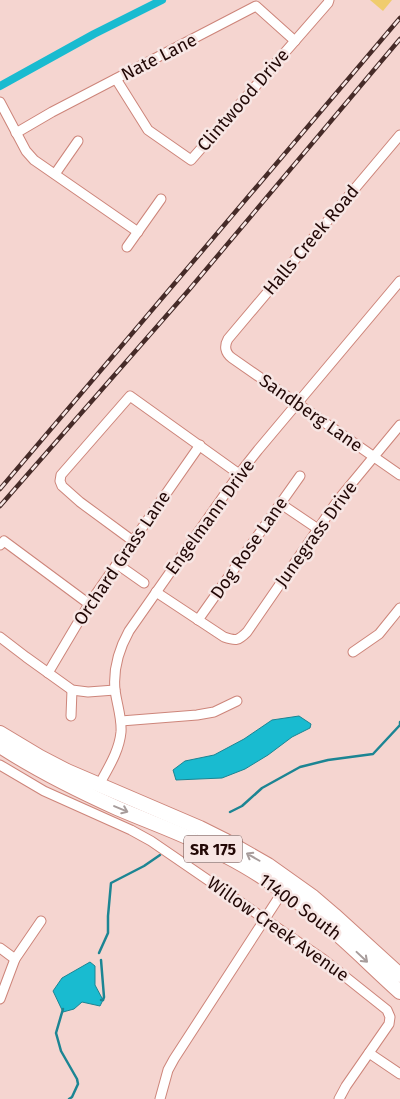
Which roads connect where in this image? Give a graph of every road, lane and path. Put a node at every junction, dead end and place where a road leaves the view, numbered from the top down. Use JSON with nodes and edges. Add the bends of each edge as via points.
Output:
{"nodes":[{"id":1,"x":329,"y":0,"type":"edge"},
{"id":2,"x":295,"y":40,"type":"junction"},
{"id":3,"x":116,"y":78,"type":"junction"},
{"id":4,"x":0,"y":102,"type":"edge"},
{"id":5,"x":16,"y":133,"type":"junction"},
{"id":6,"x":400,"y":134,"type":"edge"},
{"id":7,"x":78,"y":141,"type":"dead end"},
{"id":8,"x":55,"y":174,"type":"junction"},
{"id":9,"x":161,"y":198,"type":"dead end"},
{"id":10,"x":138,"y":232,"type":"junction"},
{"id":11,"x":127,"y":247,"type":"dead end"},
{"id":12,"x":400,"y":281,"type":"edge"},
{"id":13,"x":226,"y":348,"type":"joint"},
{"id":14,"x":297,"y":404,"type":"junction"},
{"id":15,"x":400,"y":425,"type":"edge"},
{"id":16,"x":200,"y":445,"type":"junction"},
{"id":17,"x":374,"y":457,"type":"junction"},
{"id":18,"x":240,"y":474,"type":"junction"},
{"id":19,"x":400,"y":475,"type":"edge"},
{"id":20,"x":300,"y":476,"type":"dead end"},
{"id":21,"x":281,"y":504,"type":"junction"},
{"id":22,"x":318,"y":529,"type":"junction"},
{"id":23,"x":133,"y":541,"type":"junction"},
{"id":24,"x":2,"y":543,"type":"edge"},
{"id":25,"x":117,"y":564,"type":"junction"},
{"id":26,"x":144,"y":583,"type":"dead end"},
{"id":27,"x":156,"y":592,"type":"junction"},
{"id":28,"x":89,"y":604,"type":"junction"},
{"id":29,"x":400,"y":608,"type":"edge"},
{"id":30,"x":198,"y":620,"type":"junction"},
{"id":31,"x":0,"y":637,"type":"edge"},
{"id":32,"x":353,"y":652,"type":"dead end"},
{"id":33,"x":48,"y":673,"type":"junction"},
{"id":34,"x":72,"y":690,"type":"junction"},
{"id":35,"x":115,"y":690,"type":"junction"},
{"id":36,"x":237,"y":701,"type":"dead end"},
{"id":37,"x":71,"y":716,"type":"dead end"},
{"id":38,"x":121,"y":722,"type":"junction"},
{"id":39,"x":0,"y":733,"type":"edge"},
{"id":40,"x":0,"y":746,"type":"edge"},
{"id":41,"x":28,"y":764,"type":"junction"},
{"id":42,"x":0,"y":765,"type":"edge"},
{"id":43,"x":99,"y":786,"type":"junction"},
{"id":44,"x":283,"y":891,"type":"junction"},
{"id":45,"x":264,"y":919,"type":"junction"},
{"id":46,"x":41,"y":921,"type":"dead end"},
{"id":47,"x":0,"y":948,"type":"edge"},
{"id":48,"x":15,"y":959,"type":"junction"},
{"id":49,"x":400,"y":975,"type":"edge"},
{"id":50,"x":400,"y":992,"type":"edge"},
{"id":51,"x":0,"y":999,"type":"edge"},
{"id":52,"x":369,"y":1053,"type":"junction"},
{"id":53,"x":400,"y":1074,"type":"edge"},
{"id":54,"x":160,"y":1099,"type":"edge"},
{"id":55,"x":339,"y":1099,"type":"edge"}],
"edges":[{"from":1,"to":2,"type":"street","name":"Clintwood Drive"},
{"from":2,"to":3,"type":"street","name":"Nate Lane","via":[[256,6]]},
{"from":2,"to":3,"type":"street","name":"Clintwood Drive","via":[[191,160],[148,130]]},
{"from":3,"to":5,"type":"street","name":"Nate Lane"},
{"from":4,"to":5,"type":"street"},
{"from":5,"to":8,"type":"street","via":[[34,160]]},
{"from":6,"to":13,"type":"street","name":"Halls Creek Road","via":[[228,339]]},
{"from":7,"to":8,"type":"street"},
{"from":8,"to":10,"type":"street"},
{"from":9,"to":10,"type":"street"},
{"from":10,"to":11,"type":"street"},
{"from":12,"to":14,"type":"street","name":"Engelmann Drive"},
{"from":13,"to":14,"type":"street","name":"Sandberg Lane","via":[[230,356]]},
{"from":14,"to":17,"type":"street","name":"Sandberg Lane"},
{"from":14,"to":18,"type":"street","name":"Engelmann Drive"},
{"from":15,"to":17,"type":"street","name":"Junegrass Drive"},
{"from":16,"to":18,"type":"street"},
{"from":16,"to":23,"type":"street","name":"Orchard Grass Lane"},
{"from":16,"to":23,"type":"street","via":[[130,396],[61,475],[62,486]]},
{"from":17,"to":19,"type":"street","name":"Sandberg Lane"},
{"from":17,"to":22,"type":"street","name":"Junegrass Drive"},
{"from":18,"to":27,"type":"street","name":"Engelmann Drive"},
{"from":20,"to":21,"type":"street","name":"Dog Rose Lane"},
{"from":21,"to":22,"type":"street"},
{"from":21,"to":30,"type":"street","name":"Dog Rose Lane"},
{"from":22,"to":30,"type":"street","name":"Junegrass Drive","via":[[240,639],[224,637]]},
{"from":23,"to":25,"type":"street","name":"Orchard Grass Lane"},
{"from":24,"to":28,"type":"street"},
{"from":25,"to":26,"type":"street"},
{"from":25,"to":28,"type":"street","name":"Orchard Grass Lane"},
{"from":27,"to":30,"type":"street"},
{"from":27,"to":35,"type":"street","name":"Engelmann Drive","via":[[122,644],[116,665]]},
{"from":28,"to":33,"type":"street","name":"Orchard Grass Lane"},
{"from":29,"to":32,"type":"street","via":[[379,634]]},
{"from":31,"to":33,"type":"street"},
{"from":33,"to":34,"type":"street"},
{"from":34,"to":35,"type":"street"},
{"from":34,"to":37,"type":"street"},
{"from":35,"to":38,"type":"street","name":"Engelmann Drive"},
{"from":36,"to":38,"type":"street","via":[[214,712],[198,715]]},
{"from":38,"to":43,"type":"street","name":"Engelmann Drive","via":[[118,746]]},
{"from":39,"to":43,"type":"main road","name":"11400 South","number":"SR 175","via":[[60,768]]},
{"from":40,"to":41,"type":"main road","name":"11400 South","number":"SR 175"},
{"from":41,"to":43,"type":"main road","via":[[47,768],[90,789]]},
{"from":41,"to":44,"type":"main road","name":"11400 South","number":"SR 175","one_way":true,"via":[[73,788],[220,852]]},
{"from":42,"to":45,"type":"street","name":"Willow Creek Avenue","via":[[56,797],[151,841]]},
{"from":49,"to":43,"type":"main road","name":"11400 South","number":"SR 175","one_way":true,"via":[[313,897],[268,866],[200,828]]},
{"from":44,"to":45,"type":"street"},
{"from":44,"to":50,"type":"main road","name":"11400 South","number":"SR 175","one_way":true,"via":[[311,911]]},
{"from":45,"to":52,"type":"street","name":"Willow Creek Avenue","via":[[324,959],[389,1013],[389,1024]]},
{"from":45,"to":54,"type":"street","via":[[174,1059]]},
{"from":46,"to":48,"type":"street"},
{"from":47,"to":48,"type":"street"},
{"from":48,"to":51,"type":"street"},
{"from":52,"to":53,"type":"street"},
{"from":52,"to":55,"type":"street"}]}
